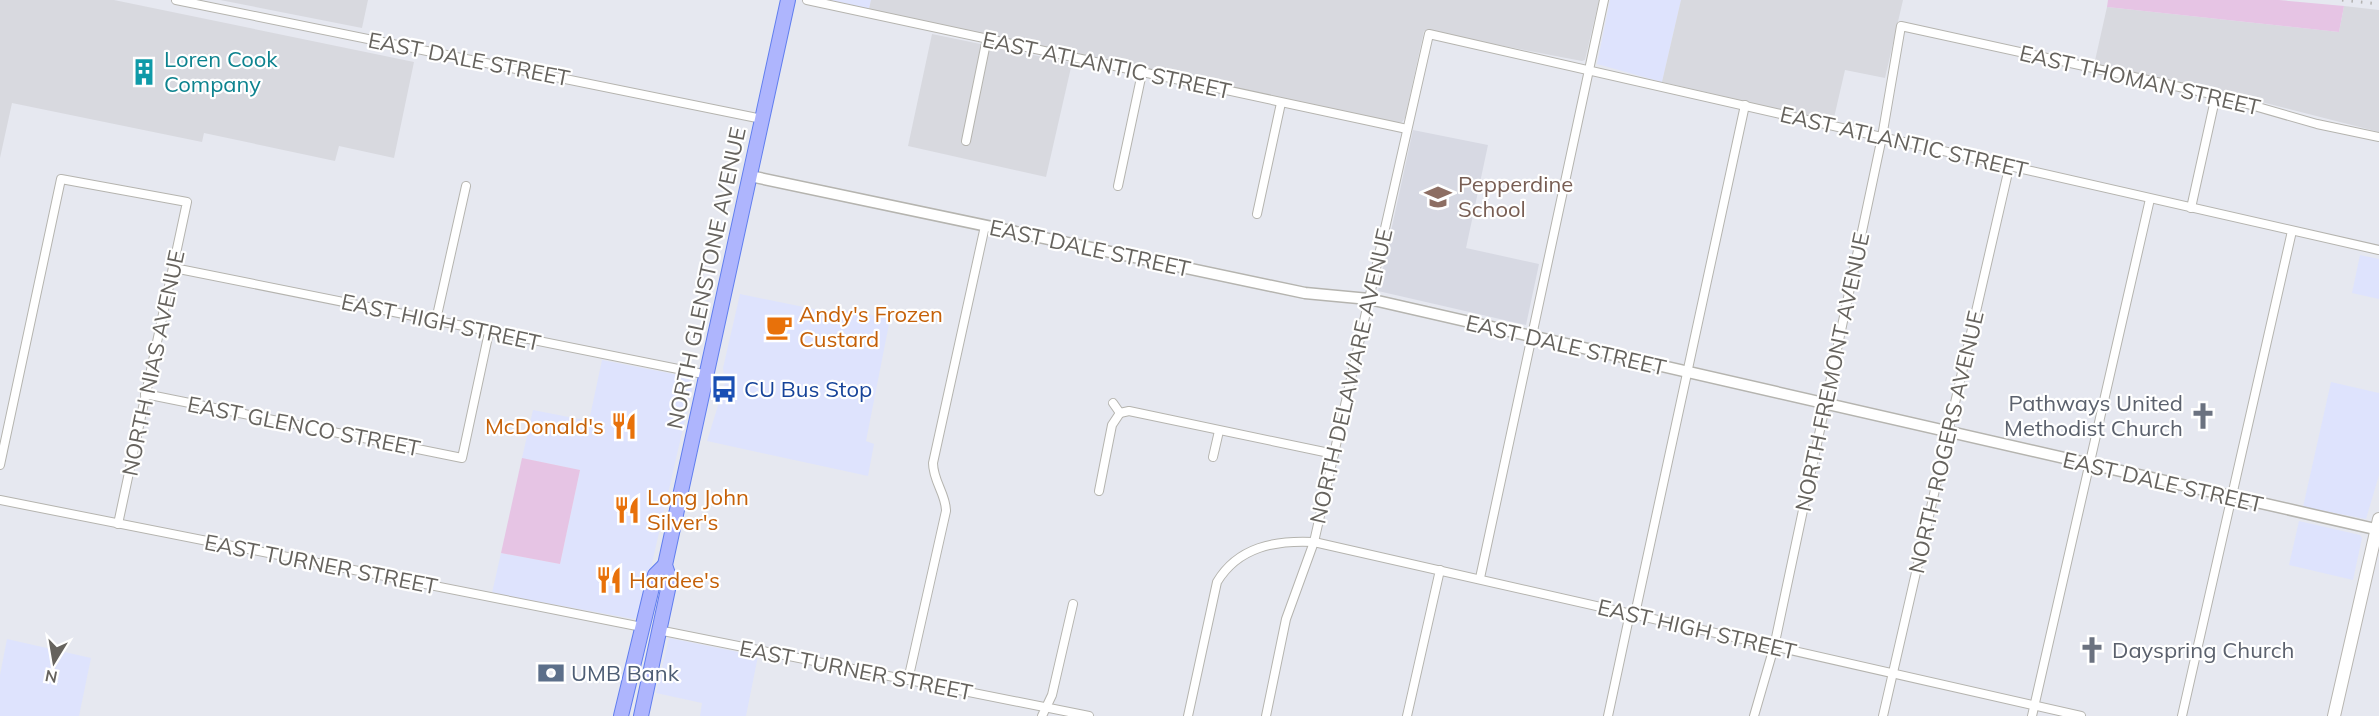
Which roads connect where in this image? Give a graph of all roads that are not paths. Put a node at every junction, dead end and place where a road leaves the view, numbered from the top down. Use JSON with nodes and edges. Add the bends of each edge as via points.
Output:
{"nodes":[{"id":1,"x":176,"y":0,"type":"edge"},
{"id":2,"x":788,"y":0,"type":"edge"},
{"id":3,"x":807,"y":0,"type":"edge"},
{"id":4,"x":1604,"y":0,"type":"edge"},
{"id":5,"x":1901,"y":26,"type":"joint"},
{"id":6,"x":1429,"y":34,"type":"joint"},
{"id":7,"x":987,"y":38,"type":"junction"},
{"id":8,"x":1587,"y":69,"type":"junction"},
{"id":9,"x":1142,"y":73,"type":"junction"},
{"id":10,"x":2216,"y":95,"type":"junction"},
{"id":11,"x":1281,"y":103,"type":"junction"},
{"id":12,"x":1745,"y":105,"type":"junction"},
{"id":13,"x":762,"y":119,"type":"junction"},
{"id":14,"x":1407,"y":129,"type":"junction"},
{"id":15,"x":1882,"y":137,"type":"junction"},
{"id":16,"x":2379,"y":137,"type":"edge"},
{"id":17,"x":966,"y":141,"type":"dead end"},
{"id":18,"x":2009,"y":168,"type":"junction"},
{"id":19,"x":750,"y":176,"type":"junction"},
{"id":20,"x":466,"y":186,"type":"dead end"},
{"id":21,"x":1118,"y":186,"type":"dead end"},
{"id":22,"x":2150,"y":199,"type":"junction"},
{"id":23,"x":2191,"y":208,"type":"junction"},
{"id":24,"x":1257,"y":214,"type":"dead end"},
{"id":25,"x":985,"y":226,"type":"junction"},
{"id":26,"x":2292,"y":231,"type":"junction"},
{"id":27,"x":2379,"y":250,"type":"edge"},
{"id":28,"x":174,"y":268,"type":"junction"},
{"id":29,"x":1369,"y":299,"type":"junction"},
{"id":30,"x":436,"y":320,"type":"junction"},
{"id":31,"x":489,"y":332,"type":"junction"},
{"id":32,"x":1532,"y":336,"type":"junction"},
{"id":33,"x":1686,"y":373,"type":"junction"},
{"id":34,"x":708,"y":375,"type":"junction"},
{"id":35,"x":146,"y":394,"type":"junction"},
{"id":36,"x":1113,"y":403,"type":"dead end"},
{"id":37,"x":1825,"y":404,"type":"junction"},
{"id":38,"x":1120,"y":413,"type":"junction"},
{"id":39,"x":1219,"y":431,"type":"junction"},
{"id":40,"x":1948,"y":433,"type":"junction"},
{"id":41,"x":1334,"y":454,"type":"junction"},
{"id":42,"x":1213,"y":457,"type":"dead end"},
{"id":43,"x":0,"y":465,"type":"edge"},
{"id":44,"x":2088,"y":465,"type":"junction"},
{"id":45,"x":1099,"y":491,"type":"dead end"},
{"id":46,"x":2231,"y":497,"type":"junction"},
{"id":47,"x":0,"y":500,"type":"edge"},
{"id":48,"x":118,"y":524,"type":"junction"},
{"id":49,"x":2378,"y":526,"type":"edge"},
{"id":50,"x":1314,"y":542,"type":"junction"},
{"id":51,"x":665,"y":566,"type":"junction"},
{"id":52,"x":1440,"y":570,"type":"junction"},
{"id":53,"x":654,"y":575,"type":"junction"},
{"id":54,"x":1480,"y":578,"type":"junction"},
{"id":55,"x":1073,"y":604,"type":"dead end"},
{"id":56,"x":1633,"y":614,"type":"junction"},
{"id":57,"x":642,"y":627,"type":"junction"},
{"id":58,"x":658,"y":630,"type":"junction"},
{"id":59,"x":1774,"y":647,"type":"junction"},
{"id":60,"x":1893,"y":673,"type":"junction"},
{"id":61,"x":908,"y":680,"type":"junction"},
{"id":62,"x":644,"y":699,"type":"junction"},
{"id":63,"x":2034,"y":705,"type":"junction"},
{"id":64,"x":1044,"y":712,"type":"edge"},
{"id":65,"x":621,"y":716,"type":"edge"},
{"id":66,"x":641,"y":716,"type":"edge"},
{"id":67,"x":1089,"y":716,"type":"edge"},
{"id":68,"x":1188,"y":716,"type":"edge"},
{"id":69,"x":1266,"y":716,"type":"edge"},
{"id":70,"x":1407,"y":716,"type":"edge"},
{"id":71,"x":1608,"y":716,"type":"edge"},
{"id":72,"x":1754,"y":716,"type":"edge"},
{"id":73,"x":1883,"y":716,"type":"edge"},
{"id":74,"x":2031,"y":716,"type":"edge"},
{"id":75,"x":2081,"y":716,"type":"edge"},
{"id":76,"x":2182,"y":716,"type":"edge"},
{"id":77,"x":2334,"y":716,"type":"edge"}],
"edges":[{"from":1,"to":13,"type":"street","name":"EAST DALE STREET"},
{"from":2,"to":13,"type":"main road","name":"NORTH GLENSTONE AVENUE"},
{"from":3,"to":7,"type":"street","name":"EAST ATLANTIC STREET"},
{"from":4,"to":8,"type":"street"},
{"from":5,"to":10,"type":"street","name":"EAST THOMAN STREET"},
{"from":5,"to":15,"type":"street","name":"NORTH FREMONT AVENUE"},
{"from":6,"to":8,"type":"street","name":"EAST ATLANTIC STREET"},
{"from":6,"to":14,"type":"street","name":"NORTH DELAWARE AVENUE"},
{"from":7,"to":9,"type":"street","name":"EAST ATLANTIC STREET"},
{"from":7,"to":17,"type":"street"},
{"from":8,"to":12,"type":"street","name":"EAST ATLANTIC STREET"},
{"from":8,"to":32,"type":"street"},
{"from":9,"to":11,"type":"street","name":"EAST ATLANTIC STREET"},
{"from":9,"to":21,"type":"street"},
{"from":10,"to":16,"type":"street","name":"EAST THOMAN STREET"},
{"from":10,"to":23,"type":"street"},
{"from":11,"to":14,"type":"street","name":"EAST ATLANTIC STREET"},
{"from":11,"to":24,"type":"street"},
{"from":12,"to":15,"type":"street","name":"EAST ATLANTIC STREET"},
{"from":12,"to":33,"type":"street"},
{"from":13,"to":19,"type":"main road","name":"NORTH GLENSTONE AVENUE"},
{"from":14,"to":29,"type":"street","name":"NORTH DELAWARE AVENUE"},
{"from":15,"to":18,"type":"street","name":"EAST ATLANTIC STREET"},
{"from":15,"to":37,"type":"street","name":"NORTH FREMONT AVENUE"},
{"from":18,"to":22,"type":"street","name":"EAST ATLANTIC STREET"},
{"from":18,"to":40,"type":"street","name":"NORTH ROGERS AVENUE"},
{"from":19,"to":25,"type":"street","name":"EAST DALE STREET"},
{"from":19,"to":34,"type":"main road","name":"NORTH GLENSTONE AVENUE"},
{"from":20,"to":30,"type":"street"},
{"from":22,"to":23,"type":"street","name":"EAST ATLANTIC STREET"},
{"from":22,"to":44,"type":"street"},
{"from":23,"to":26,"type":"street","name":"EAST ATLANTIC STREET"},
{"from":25,"to":29,"type":"street","name":"EAST DALE STREET","via":[[1305,293]]},
{"from":25,"to":61,"type":"street","via":[[933,463],[946,512]]},
{"from":26,"to":27,"type":"street","name":"EAST ATLANTIC STREET"},
{"from":26,"to":46,"type":"street"},
{"from":28,"to":30,"type":"street","name":"EAST HIGH STREET"},
{"from":28,"to":35,"type":"street","name":"NORTH NIAS AVENUE"},
{"from":28,"to":43,"type":"street","name":"NORTH NIAS AVENUE","via":[[187,202],[61,179]]},
{"from":29,"to":32,"type":"street","name":"EAST DALE STREET"},
{"from":29,"to":41,"type":"street","name":"NORTH DELAWARE AVENUE"},
{"from":30,"to":31,"type":"street","name":"EAST HIGH STREET"},
{"from":31,"to":34,"type":"street","name":"EAST HIGH STREET"},
{"from":31,"to":35,"type":"street","name":"EAST GLENCO STREET","via":[[462,458]]},
{"from":32,"to":33,"type":"street","name":"EAST DALE STREET"},
{"from":32,"to":54,"type":"street"},
{"from":33,"to":37,"type":"street","name":"EAST DALE STREET"},
{"from":33,"to":56,"type":"street"},
{"from":34,"to":51,"type":"main road","name":"NORTH GLENSTONE AVENUE"},
{"from":35,"to":48,"type":"street","name":"NORTH NIAS AVENUE"},
{"from":36,"to":38,"type":"street"},
{"from":37,"to":40,"type":"street","name":"EAST DALE STREET"},
{"from":37,"to":59,"type":"street","name":"NORTH FREMONT AVENUE"},
{"from":38,"to":39,"type":"street","via":[[1129,411]]},
{"from":38,"to":45,"type":"street","via":[[1112,425]]},
{"from":39,"to":41,"type":"street"},
{"from":39,"to":42,"type":"street"},
{"from":40,"to":44,"type":"street","name":"EAST DALE STREET"},
{"from":40,"to":60,"type":"street","name":"NORTH ROGERS AVENUE"},
{"from":41,"to":50,"type":"street","name":"NORTH DELAWARE AVENUE"},
{"from":44,"to":46,"type":"street","name":"EAST DALE STREET"},
{"from":44,"to":63,"type":"street"},
{"from":46,"to":49,"type":"street","name":"EAST DALE STREET"},
{"from":46,"to":76,"type":"street"},
{"from":47,"to":48,"type":"street","name":"EAST TURNER STREET"},
{"from":48,"to":57,"type":"street","name":"EAST TURNER STREET"},
{"from":49,"to":77,"type":"main road"},
{"from":50,"to":52,"type":"street","name":"EAST HIGH STREET"},
{"from":50,"to":68,"type":"street","name":"EAST HIGH STREET","via":[[1260,546],[1226,567],[1210,607]]},
{"from":50,"to":69,"type":"street","name":"NORTH DELAWARE AVENUE","via":[[1286,619]]},
{"from":51,"to":53,"type":"main road"},
{"from":51,"to":58,"type":"main road","name":"NORTH GLENSTONE AVENUE","via":[[670,580]]},
{"from":52,"to":54,"type":"street","name":"EAST HIGH STREET"},
{"from":52,"to":70,"type":"street"},
{"from":53,"to":57,"type":"main road"},
{"from":53,"to":58,"type":"main road","via":[[660,588],[654,622]]},
{"from":54,"to":56,"type":"street","name":"EAST HIGH STREET"},
{"from":55,"to":64,"type":"street","via":[[1052,695]]},
{"from":56,"to":59,"type":"street","name":"EAST HIGH STREET"},
{"from":56,"to":71,"type":"street"},
{"from":57,"to":62,"type":"main road","via":[[648,640],[638,688]]},
{"from":57,"to":65,"type":"main road"},
{"from":58,"to":61,"type":"street","name":"EAST TURNER STREET"},
{"from":58,"to":62,"type":"main road","name":"NORTH GLENSTONE AVENUE"},
{"from":59,"to":60,"type":"street","name":"EAST HIGH STREET"},
{"from":59,"to":72,"type":"street","name":"NORTH FREMONT AVENUE"},
{"from":60,"to":63,"type":"street","name":"EAST HIGH STREET"},
{"from":60,"to":73,"type":"street","name":"NORTH ROGERS AVENUE"},
{"from":61,"to":64,"type":"street","name":"EAST TURNER STREET"},
{"from":62,"to":66,"type":"main road","name":"NORTH GLENSTONE AVENUE"},
{"from":63,"to":74,"type":"street"},
{"from":63,"to":75,"type":"street","name":"EAST HIGH STREET"},
{"from":64,"to":67,"type":"street","name":"EAST TURNER STREET"}]}
